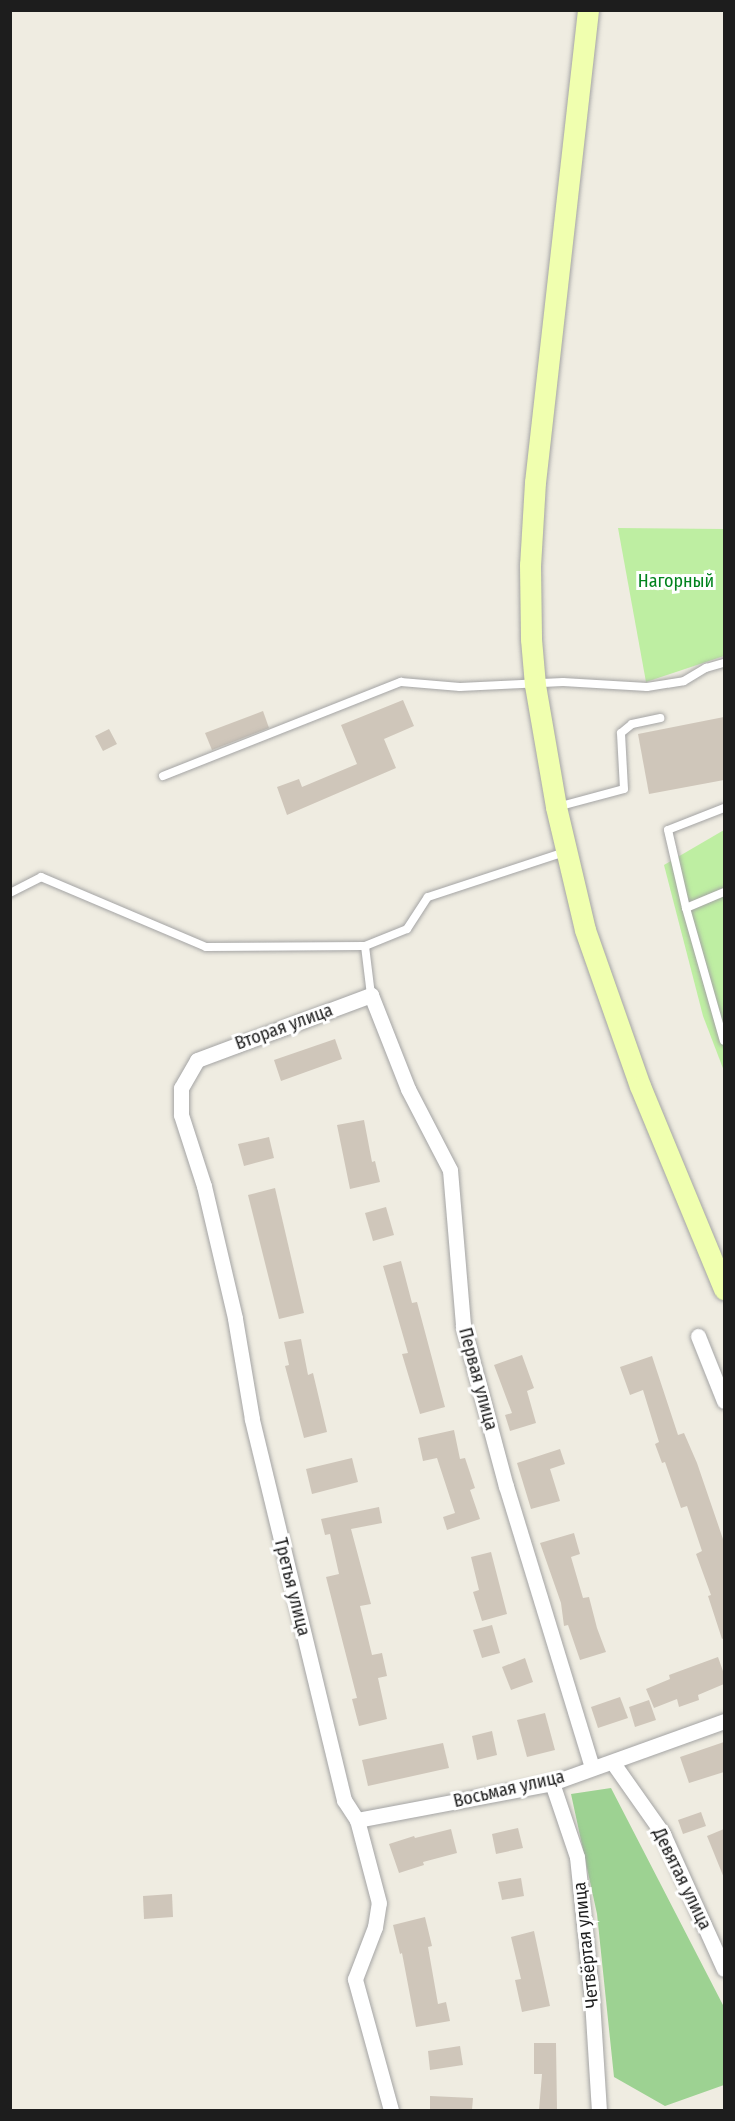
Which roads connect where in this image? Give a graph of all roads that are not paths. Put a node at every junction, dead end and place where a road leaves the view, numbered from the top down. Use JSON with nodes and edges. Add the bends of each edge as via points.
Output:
{"nodes":[{"id":1,"x":588,"y":10,"type":"edge"},
{"id":2,"x":724,"y":663,"type":"edge"},
{"id":3,"x":535,"y":686,"type":"junction"},
{"id":4,"x":660,"y":718,"type":"dead end"},
{"id":5,"x":164,"y":776,"type":"dead end"},
{"id":6,"x":556,"y":807,"type":"junction"},
{"id":7,"x":724,"y":808,"type":"edge"},
{"id":8,"x":565,"y":852,"type":"junction"},
{"id":9,"x":724,"y":892,"type":"edge"},
{"id":10,"x":10,"y":893,"type":"edge"},
{"id":11,"x":686,"y":908,"type":"junction"},
{"id":12,"x":364,"y":946,"type":"junction"},
{"id":13,"x":371,"y":995,"type":"junction"},
{"id":14,"x":724,"y":1041,"type":"edge"},
{"id":15,"x":197,"y":1060,"type":"joint"},
{"id":16,"x":724,"y":1288,"type":"edge"},
{"id":17,"x":698,"y":1336,"type":"dead end"},
{"id":18,"x":724,"y":1401,"type":"edge"},
{"id":19,"x":724,"y":1721,"type":"edge"},
{"id":20,"x":613,"y":1763,"type":"junction"},
{"id":21,"x":592,"y":1767,"type":"junction"},
{"id":22,"x":552,"y":1783,"type":"junction"},
{"id":23,"x":357,"y":1820,"type":"junction"},
{"id":24,"x":724,"y":1970,"type":"edge"},
{"id":25,"x":391,"y":2110,"type":"edge"},
{"id":26,"x":599,"y":2110,"type":"edge"}],
"edges":[{"from":1,"to":3,"type":"main road","via":[[535,482],[530,565]]},
{"from":2,"to":3,"type":"lane","via":[[684,681],[647,687],[588,682]]},
{"from":3,"to":5,"type":"lane","via":[[460,687],[401,682]]},
{"from":3,"to":6,"type":"main road"},
{"from":4,"to":6,"type":"lane","via":[[632,724],[621,734],[624,789]]},
{"from":6,"to":8,"type":"main road"},
{"from":7,"to":11,"type":"lane","via":[[668,830]]},
{"from":8,"to":12,"type":"lane","via":[[428,897],[407,928]]},
{"from":8,"to":16,"type":"main road","via":[[585,930],[640,1086]]},
{"from":9,"to":11,"type":"lane"},
{"from":10,"to":12,"type":"lane","via":[[41,877],[206,947]]},
{"from":11,"to":14,"type":"lane"},
{"from":12,"to":13,"type":"lane"},
{"from":13,"to":15,"type":"street","name":"Вторая улица"},
{"from":13,"to":21,"type":"street","name":"Первая улица","via":[[408,1089],[450,1170],[463,1326],[506,1486]]},
{"from":15,"to":23,"type":"street","name":"Третья улица","via":[[181,1088],[181,1115],[204,1186],[235,1318],[252,1419],[344,1800]]},
{"from":17,"to":18,"type":"street"},
{"from":19,"to":20,"type":"street","name":"Восьмая улица"},
{"from":20,"to":21,"type":"street","name":"Восьмая улица"},
{"from":20,"to":24,"type":"street","name":"Девятая улица","via":[[663,1834]]},
{"from":21,"to":22,"type":"street","name":"Восьмая улица"},
{"from":22,"to":23,"type":"street","name":"Восьмая улица"},
{"from":22,"to":26,"type":"street","name":"Четвёртая улица","via":[[577,1857]]},
{"from":23,"to":25,"type":"street","name":"Третья улица","via":[[379,1903],[375,1927],[355,1979]]}]}
